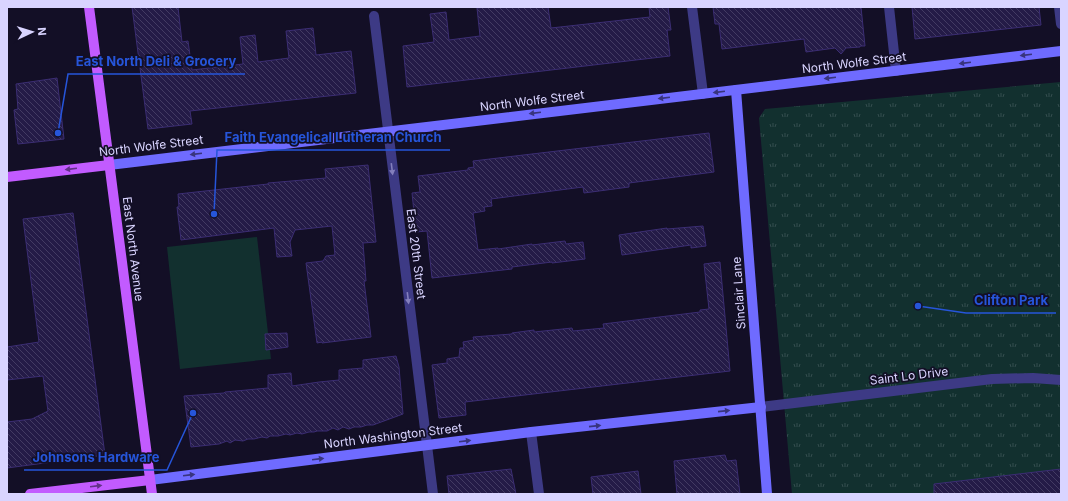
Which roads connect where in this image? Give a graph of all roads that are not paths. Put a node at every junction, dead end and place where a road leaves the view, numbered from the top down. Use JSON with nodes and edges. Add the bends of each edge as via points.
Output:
{"nodes":[{"id":1,"x":89,"y":7,"type":"edge"},
{"id":2,"x":692,"y":7,"type":"edge"},
{"id":3,"x":889,"y":7,"type":"edge"},
{"id":4,"x":1059,"y":7,"type":"edge"},
{"id":5,"x":374,"y":16,"type":"dead end"},
{"id":6,"x":1061,"y":24,"type":"edge"},
{"id":7,"x":1061,"y":51,"type":"edge"},
{"id":8,"x":896,"y":71,"type":"junction"},
{"id":9,"x":736,"y":90,"type":"junction"},
{"id":10,"x":703,"y":94,"type":"junction"},
{"id":11,"x":388,"y":131,"type":"junction"},
{"id":12,"x":109,"y":164,"type":"junction"},
{"id":13,"x":7,"y":177,"type":"edge"},
{"id":14,"x":1061,"y":380,"type":"edge"},
{"id":15,"x":761,"y":407,"type":"junction"},
{"id":16,"x":532,"y":432,"type":"junction"},
{"id":17,"x":427,"y":445,"type":"junction"},
{"id":18,"x":150,"y":480,"type":"junction"},
{"id":19,"x":30,"y":494,"type":"edge"},
{"id":20,"x":152,"y":494,"type":"edge"},
{"id":21,"x":433,"y":494,"type":"edge"},
{"id":22,"x":539,"y":494,"type":"edge"},
{"id":23,"x":767,"y":494,"type":"edge"}],
"edges":[{"from":1,"to":12,"type":"main road","name":"East North Avenue"},
{"from":2,"to":10,"type":"street"},
{"from":3,"to":8,"type":"street"},
{"from":4,"to":6,"type":"street"},
{"from":5,"to":11,"type":"street","name":"East 20th Street"},
{"from":7,"to":8,"type":"main road","name":"North Wolfe Street","one_way":true},
{"from":8,"to":9,"type":"main road","name":"North Wolfe Street","one_way":true},
{"from":9,"to":10,"type":"main road","name":"North Wolfe Street","one_way":true},
{"from":9,"to":15,"type":"main road","name":"Sinclair Lane"},
{"from":10,"to":11,"type":"main road","name":"North Wolfe Street","one_way":true},
{"from":11,"to":12,"type":"main road","name":"North Wolfe Street","one_way":true},
{"from":11,"to":17,"type":"street","name":"East 20th Street","one_way":true},
{"from":12,"to":13,"type":"main road","name":"North Wolfe Street","one_way":true},
{"from":12,"to":18,"type":"main road","name":"East North Avenue"},
{"from":14,"to":15,"type":"street","name":"Saint Lo Drive","via":[[992,379]]},
{"from":16,"to":15,"type":"main road","name":"North Washington Street","one_way":true},
{"from":15,"to":23,"type":"main road","name":"Sinclair Lane"},
{"from":17,"to":16,"type":"main road","name":"North Washington Street","one_way":true},
{"from":16,"to":22,"type":"street"},
{"from":18,"to":17,"type":"main road","name":"North Washington Street","one_way":true},
{"from":17,"to":21,"type":"street","name":"East 20th Street"},
{"from":19,"to":18,"type":"main road","name":"North Washington Street","one_way":true},
{"from":18,"to":20,"type":"main road","name":"East North Avenue"}]}
